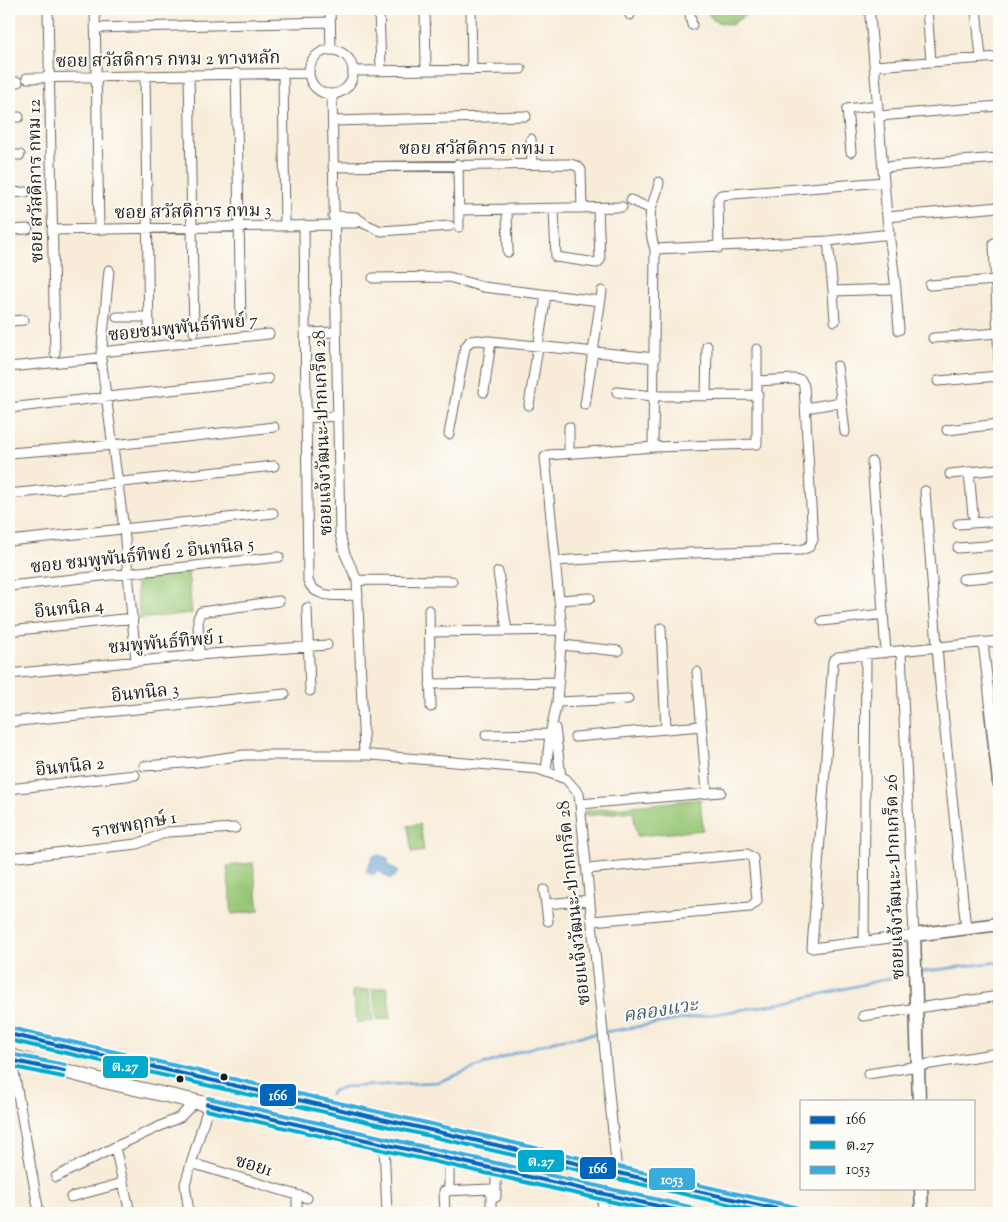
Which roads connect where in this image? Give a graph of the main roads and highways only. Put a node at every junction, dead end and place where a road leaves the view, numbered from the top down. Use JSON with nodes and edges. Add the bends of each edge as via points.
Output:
{"nodes":[{"id":1,"x":9,"y":1036,"type":"edge"},
{"id":2,"x":10,"y":1059,"type":"edge"},
{"id":3,"x":689,"y":1213,"type":"edge"},
{"id":4,"x":794,"y":1213,"type":"edge"}],
"edges":[{"from":1,"to":4,"type":"main road"},
{"from":2,"to":3,"type":"main road"}]}
